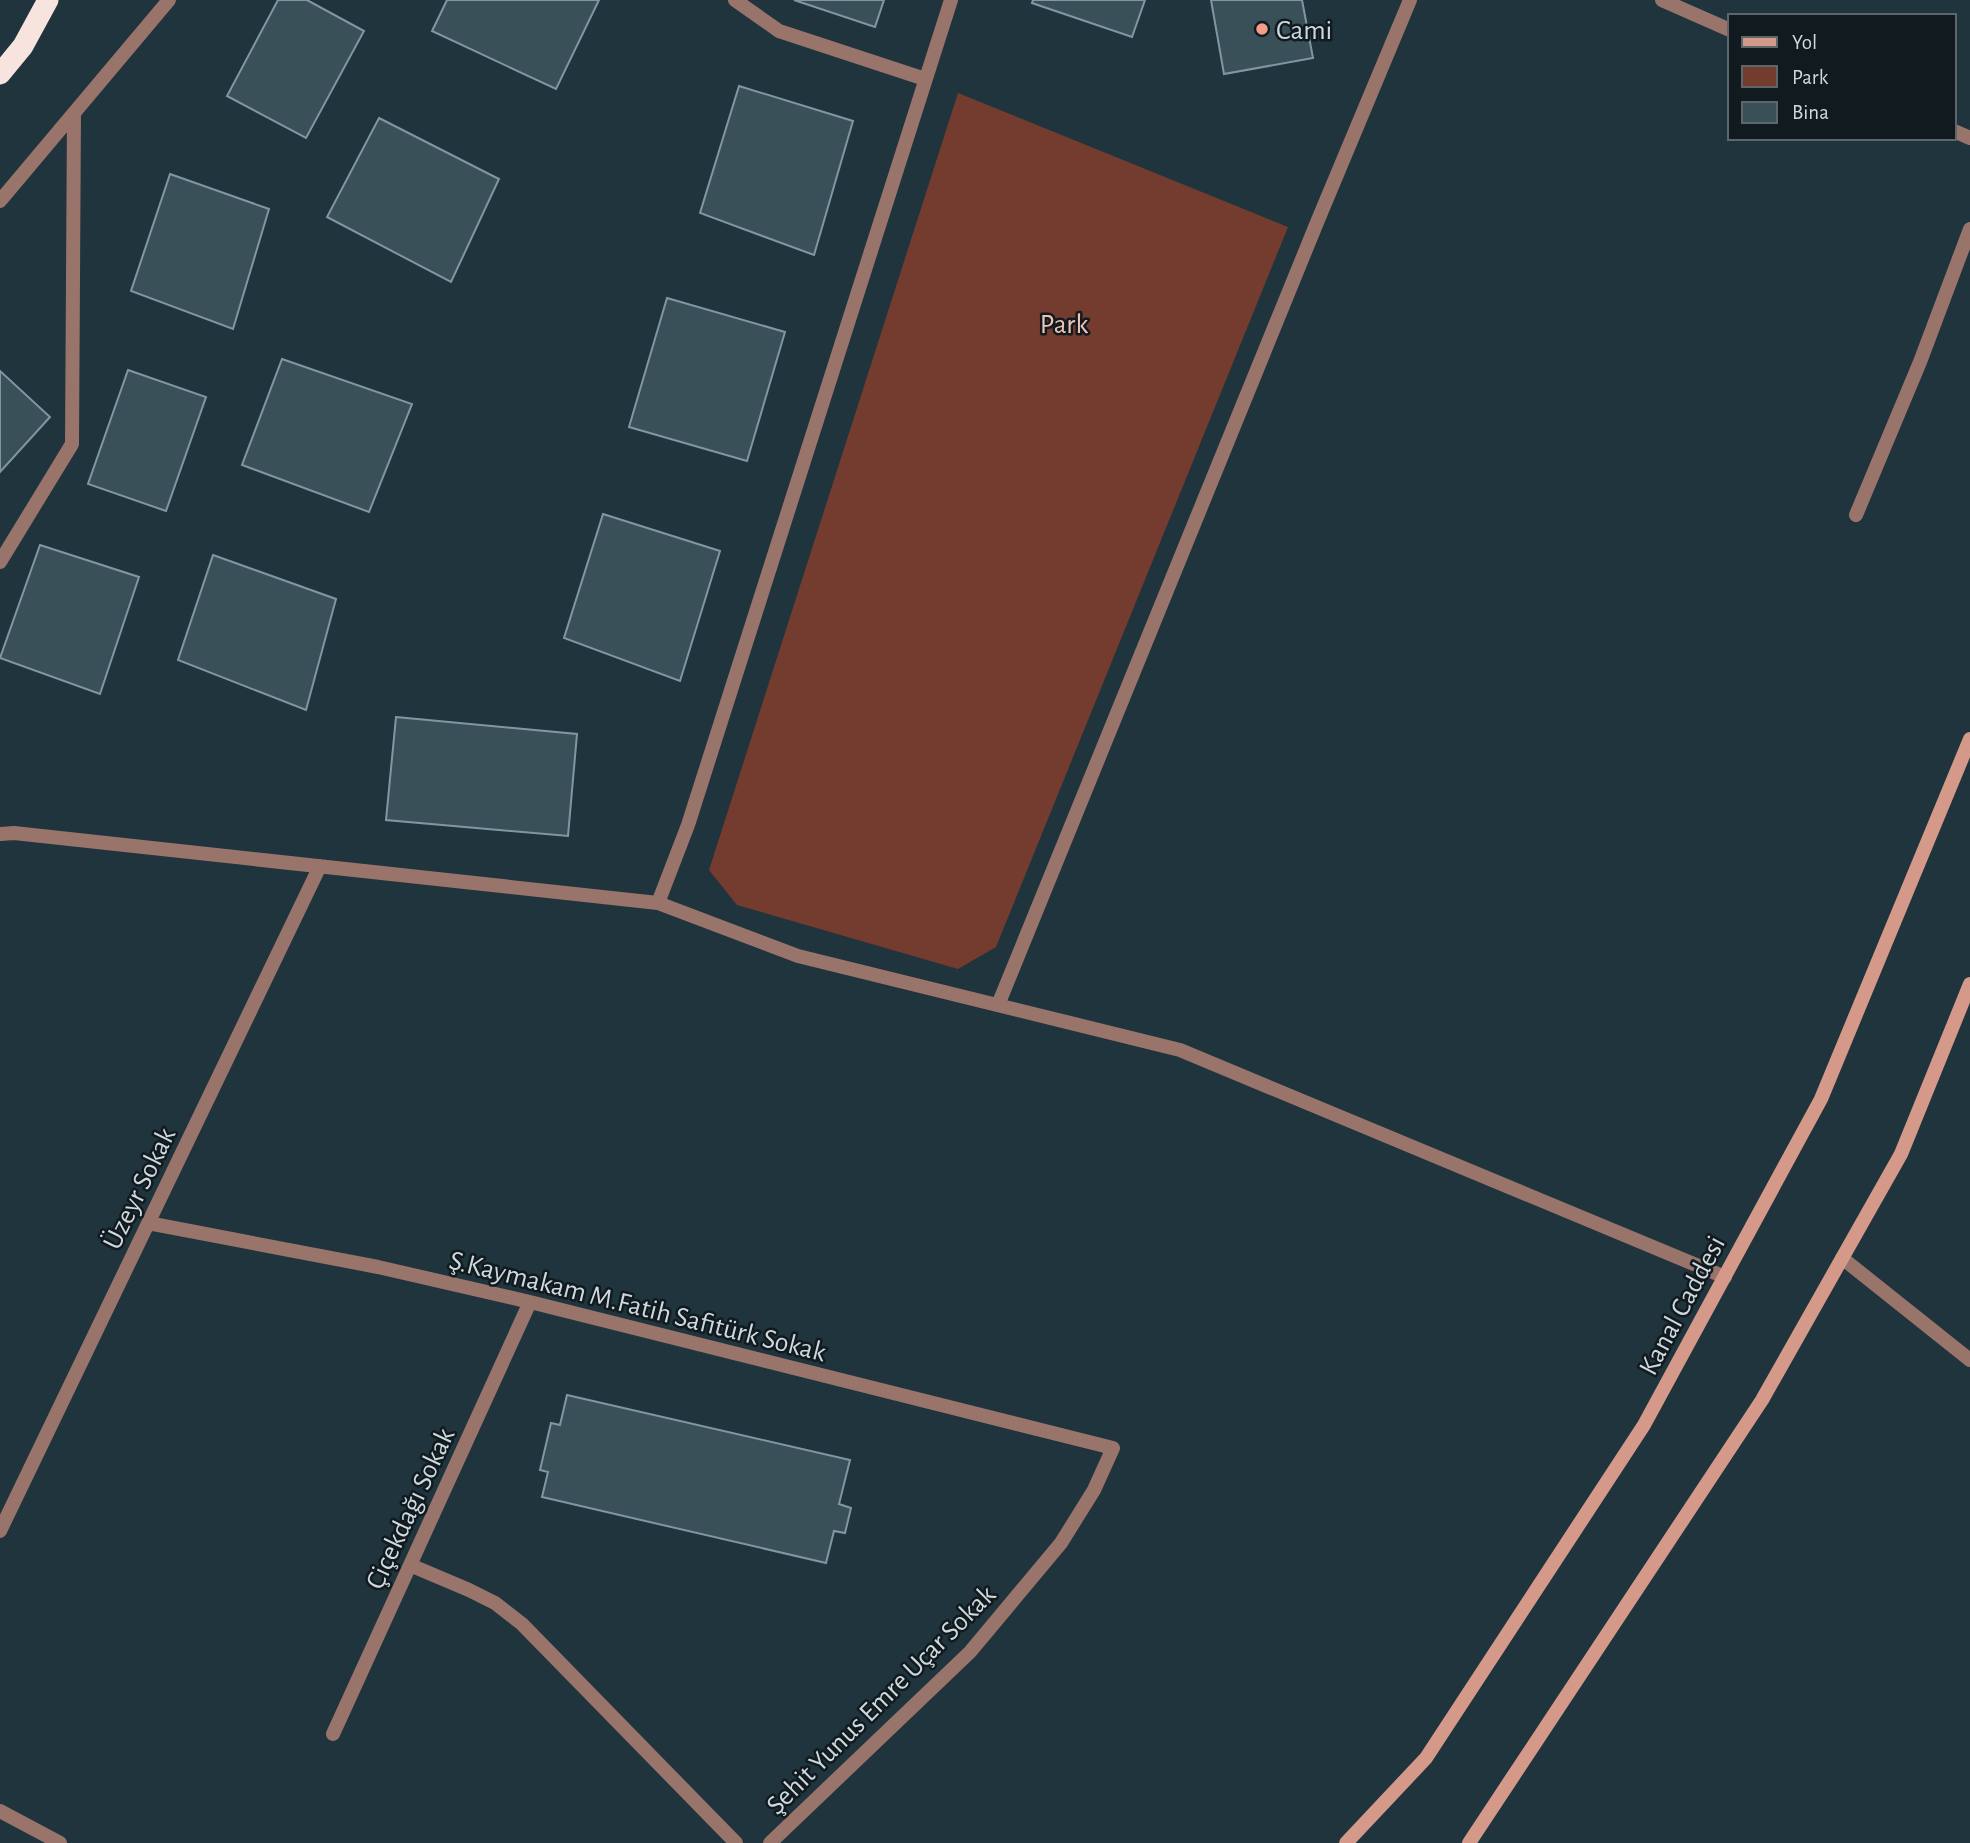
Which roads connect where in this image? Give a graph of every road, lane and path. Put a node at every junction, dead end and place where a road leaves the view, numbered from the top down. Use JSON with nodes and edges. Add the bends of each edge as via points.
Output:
{"nodes":[{"id":1,"x":48,"y":0,"type":"edge"},
{"id":2,"x":169,"y":0,"type":"edge"},
{"id":3,"x":734,"y":0,"type":"edge"},
{"id":4,"x":951,"y":0,"type":"edge"},
{"id":5,"x":1410,"y":0,"type":"edge"},
{"id":6,"x":1662,"y":0,"type":"edge"},
{"id":7,"x":1728,"y":29,"type":"edge"},
{"id":8,"x":0,"y":74,"type":"edge"},
{"id":9,"x":925,"y":79,"type":"junction"},
{"id":10,"x":74,"y":113,"type":"junction"},
{"id":11,"x":0,"y":201,"type":"edge"},
{"id":12,"x":1970,"y":229,"type":"edge"},
{"id":13,"x":1856,"y":515,"type":"dead end"},
{"id":14,"x":0,"y":562,"type":"edge"},
{"id":15,"x":1970,"y":739,"type":"edge"},
{"id":16,"x":0,"y":834,"type":"edge"},
{"id":17,"x":320,"y":866,"type":"junction"},
{"id":18,"x":658,"y":903,"type":"junction"},
{"id":19,"x":1970,"y":984,"type":"edge"},
{"id":20,"x":998,"y":1006,"type":"junction"},
{"id":21,"x":148,"y":1223,"type":"junction"},
{"id":22,"x":1842,"y":1258,"type":"junction"},
{"id":23,"x":1725,"y":1277,"type":"junction"},
{"id":24,"x":530,"y":1302,"type":"junction"},
{"id":25,"x":1970,"y":1360,"type":"edge"},
{"id":26,"x":1113,"y":1448,"type":"joint"},
{"id":27,"x":0,"y":1531,"type":"edge"},
{"id":28,"x":410,"y":1565,"type":"junction"},
{"id":29,"x":332,"y":1734,"type":"dead end"},
{"id":30,"x":0,"y":1811,"type":"edge"},
{"id":31,"x":60,"y":1843,"type":"edge"},
{"id":32,"x":736,"y":1843,"type":"edge"},
{"id":33,"x":770,"y":1843,"type":"edge"},
{"id":34,"x":1346,"y":1843,"type":"edge"},
{"id":35,"x":1469,"y":1843,"type":"edge"}],
"edges":[{"from":1,"to":8,"type":"highway","via":[[23,47]]},
{"from":2,"to":10,"type":"street"},
{"from":3,"to":9,"type":"street","via":[[779,31]]},
{"from":4,"to":9,"type":"street"},
{"from":5,"to":20,"type":"street"},
{"from":6,"to":7,"type":"street"},
{"from":9,"to":18,"type":"street","via":[[688,825]]},
{"from":10,"to":11,"type":"street"},
{"from":10,"to":14,"type":"street","via":[[72,444]]},
{"from":12,"to":13,"type":"street"},
{"from":15,"to":23,"type":"main road","name":"Kanal Caddesi","via":[[1821,1099]]},
{"from":16,"to":17,"type":"street"},
{"from":17,"to":18,"type":"street"},
{"from":17,"to":21,"type":"street","name":"Üzeyr Sokak"},
{"from":18,"to":20,"type":"street","via":[[799,956]]},
{"from":19,"to":22,"type":"main road","via":[[1901,1154]]},
{"from":20,"to":23,"type":"street","via":[[1180,1050]]},
{"from":21,"to":24,"type":"street","name":"Ş.Kaymakam M.Fatih Safitürk Sokak"},
{"from":21,"to":27,"type":"street","name":"Üzeyr Sokak"},
{"from":22,"to":25,"type":"street"},
{"from":22,"to":35,"type":"main road","via":[[1762,1400]]},
{"from":23,"to":34,"type":"main road","name":"Kanal Caddesi","via":[[1644,1425],[1426,1758]]},
{"from":24,"to":26,"type":"street","name":"Ş.Kaymakam M.Fatih Safitürk Sokak"},
{"from":24,"to":28,"type":"street","name":"Çiçekdağı Sokak"},
{"from":26,"to":33,"type":"street","name":"Şehit Yunus Emre Uçar Sokak","via":[[1061,1543],[970,1652]]},
{"from":28,"to":29,"type":"street","name":"Çiçekdağı Sokak"},
{"from":28,"to":32,"type":"street","via":[[495,1603],[522,1624]]},
{"from":30,"to":31,"type":"street"}]}
